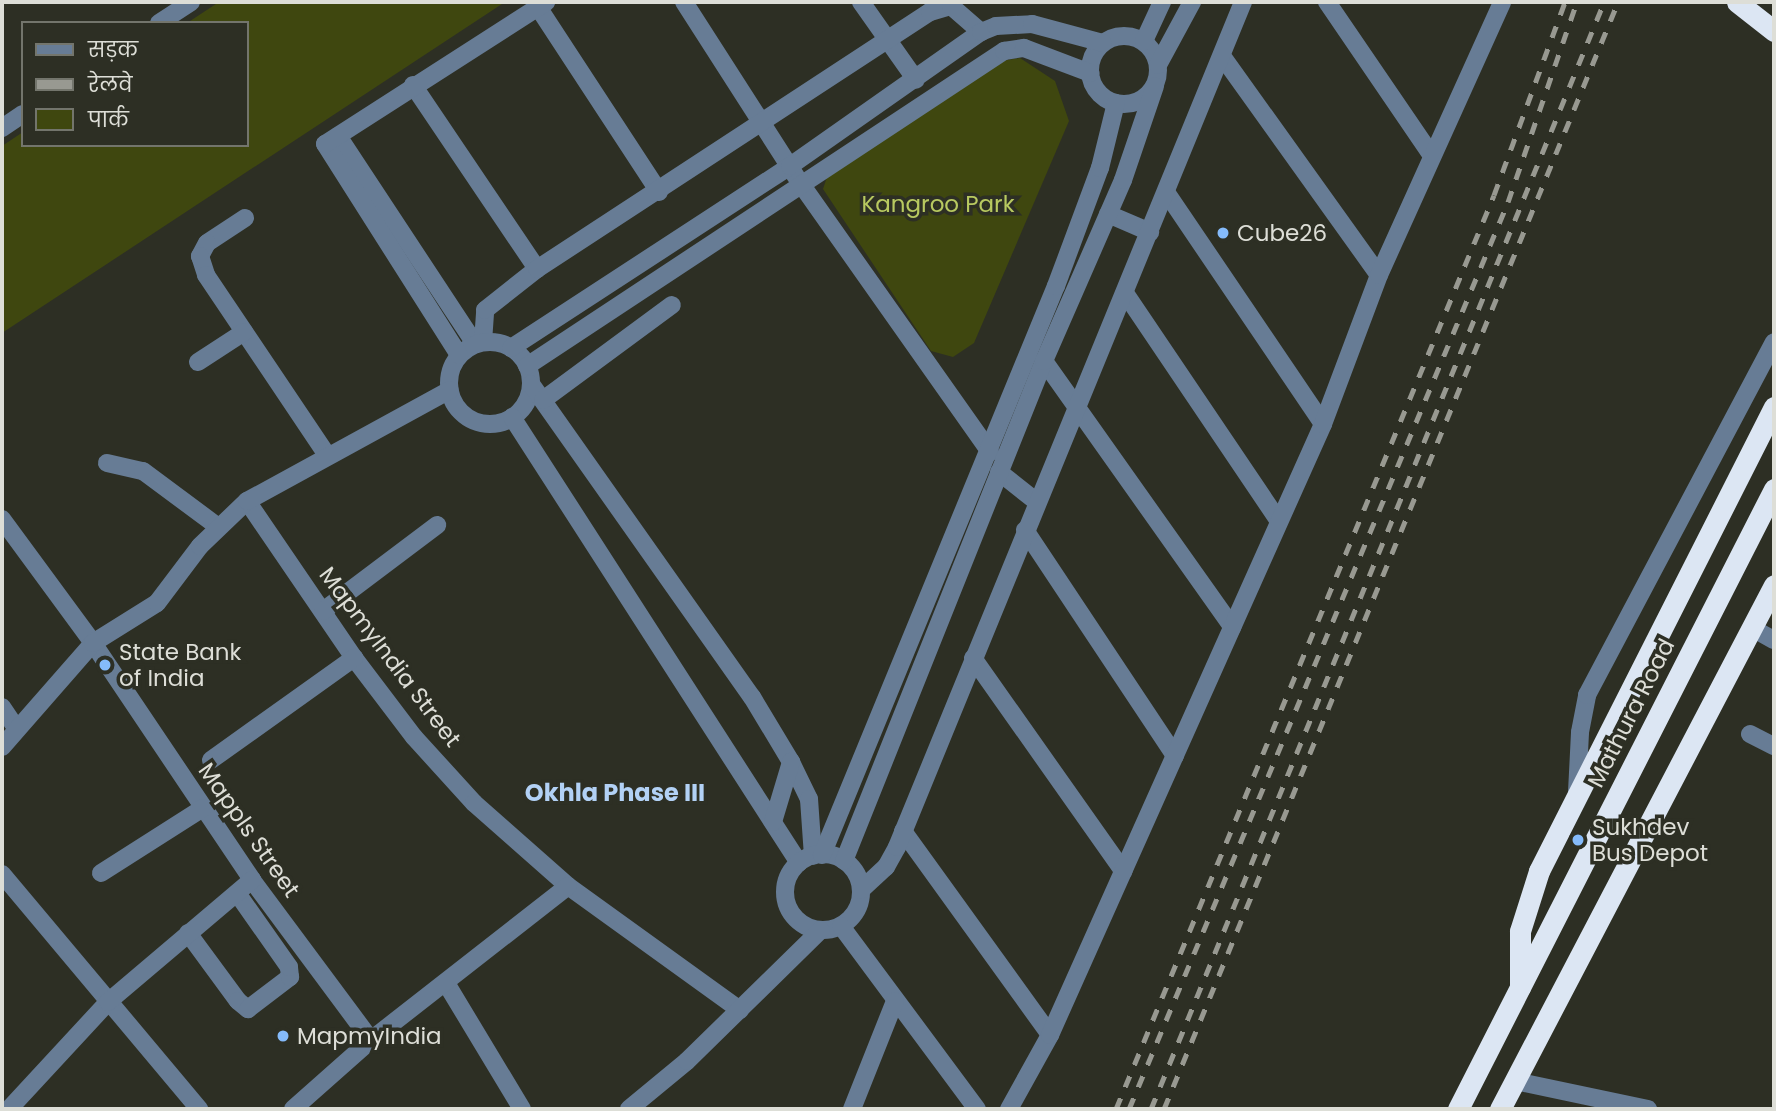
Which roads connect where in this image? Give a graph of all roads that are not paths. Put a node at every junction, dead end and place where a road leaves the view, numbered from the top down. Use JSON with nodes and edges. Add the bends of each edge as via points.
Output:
{"nodes":[{"id":1,"x":191,"y":2,"type":"edge"},
{"id":2,"x":684,"y":2,"type":"edge"},
{"id":3,"x":862,"y":2,"type":"edge"},
{"id":4,"x":1162,"y":2,"type":"edge"},
{"id":5,"x":1192,"y":2,"type":"edge"},
{"id":6,"x":1243,"y":2,"type":"edge"},
{"id":7,"x":1326,"y":2,"type":"edge"},
{"id":8,"x":1502,"y":2,"type":"edge"},
{"id":9,"x":1737,"y":2,"type":"edge"},
{"id":10,"x":542,"y":4,"type":"edge"},
{"id":11,"x":162,"y":21,"type":"edge"},
{"id":12,"x":1061,"y":30,"type":"junction"},
{"id":13,"x":1774,"y":31,"type":"edge"},
{"id":14,"x":981,"y":32,"type":"junction"},
{"id":15,"x":891,"y":41,"type":"junction"},
{"id":16,"x":1144,"y":41,"type":"junction"},
{"id":17,"x":1103,"y":43,"type":"junction"},
{"id":18,"x":1048,"y":55,"type":"junction"},
{"id":19,"x":1222,"y":56,"type":"junction"},
{"id":20,"x":1158,"y":65,"type":"junction"},
{"id":21,"x":1090,"y":73,"type":"junction"},
{"id":22,"x":916,"y":80,"type":"junction"},
{"id":23,"x":413,"y":85,"type":"junction"},
{"id":24,"x":1155,"y":86,"type":"junction"},
{"id":25,"x":1116,"y":103,"type":"junction"},
{"id":26,"x":21,"y":115,"type":"edge"},
{"id":27,"x":763,"y":124,"type":"junction"},
{"id":28,"x":2,"y":128,"type":"edge"},
{"id":29,"x":332,"y":141,"type":"junction"},
{"id":30,"x":1432,"y":156,"type":"junction"},
{"id":31,"x":790,"y":166,"type":"junction"},
{"id":32,"x":1100,"y":168,"type":"junction"},
{"id":33,"x":1123,"y":180,"type":"junction"},
{"id":34,"x":801,"y":184,"type":"junction"},
{"id":35,"x":659,"y":192,"type":"junction"},
{"id":36,"x":1166,"y":192,"type":"junction"},
{"id":37,"x":1108,"y":214,"type":"junction"},
{"id":38,"x":245,"y":218,"type":"dead end"},
{"id":39,"x":1150,"y":232,"type":"junction"},
{"id":40,"x":537,"y":269,"type":"junction"},
{"id":41,"x":1379,"y":275,"type":"junction"},
{"id":42,"x":1125,"y":293,"type":"junction"},
{"id":43,"x":672,"y":305,"type":"dead end"},
{"id":44,"x":244,"y":332,"type":"junction"},
{"id":45,"x":1774,"y":342,"type":"edge"},
{"id":46,"x":479,"y":343,"type":"junction"},
{"id":47,"x":511,"y":348,"type":"junction"},
{"id":48,"x":459,"y":355,"type":"junction"},
{"id":49,"x":198,"y":362,"type":"dead end"},
{"id":50,"x":1044,"y":362,"type":"junction"},
{"id":51,"x":529,"y":375,"type":"junction"},
{"id":52,"x":450,"y":390,"type":"junction"},
{"id":53,"x":543,"y":400,"type":"junction"},
{"id":54,"x":1078,"y":403,"type":"junction"},
{"id":55,"x":1774,"y":407,"type":"edge"},
{"id":56,"x":512,"y":417,"type":"junction"},
{"id":57,"x":1323,"y":424,"type":"junction"},
{"id":58,"x":990,"y":452,"type":"junction"},
{"id":59,"x":327,"y":455,"type":"junction"},
{"id":60,"x":107,"y":463,"type":"dead end"},
{"id":61,"x":999,"y":472,"type":"junction"},
{"id":62,"x":1774,"y":489,"type":"edge"},
{"id":63,"x":247,"y":500,"type":"junction"},
{"id":64,"x":1037,"y":502,"type":"junction"},
{"id":65,"x":2,"y":519,"type":"edge"},
{"id":66,"x":1279,"y":521,"type":"junction"},
{"id":67,"x":437,"y":525,"type":"dead end"},
{"id":68,"x":217,"y":526,"type":"junction"},
{"id":69,"x":1025,"y":530,"type":"junction"},
{"id":70,"x":1774,"y":585,"type":"edge"},
{"id":71,"x":323,"y":611,"type":"junction"},
{"id":72,"x":1232,"y":627,"type":"junction"},
{"id":73,"x":1752,"y":628,"type":"junction"},
{"id":74,"x":1774,"y":640,"type":"edge"},
{"id":75,"x":93,"y":643,"type":"junction"},
{"id":76,"x":973,"y":657,"type":"junction"},
{"id":77,"x":354,"y":658,"type":"junction"},
{"id":78,"x":2,"y":707,"type":"edge"},
{"id":79,"x":16,"y":729,"type":"junction"},
{"id":80,"x":1750,"y":734,"type":"dead end"},
{"id":81,"x":1774,"y":746,"type":"edge"},
{"id":82,"x":2,"y":747,"type":"edge"},
{"id":83,"x":1175,"y":756,"type":"junction"},
{"id":84,"x":211,"y":760,"type":"dead end"},
{"id":85,"x":791,"y":762,"type":"junction"},
{"id":86,"x":1577,"y":795,"type":"junction"},
{"id":87,"x":203,"y":808,"type":"junction"},
{"id":88,"x":773,"y":822,"type":"junction"},
{"id":89,"x":904,"y":831,"type":"junction"},
{"id":90,"x":812,"y":858,"type":"junction"},
{"id":91,"x":844,"y":861,"type":"junction"},
{"id":92,"x":1123,"y":871,"type":"junction"},
{"id":93,"x":102,"y":873,"type":"dead end"},
{"id":94,"x":2,"y":874,"type":"edge"},
{"id":95,"x":252,"y":880,"type":"junction"},
{"id":96,"x":568,"y":886,"type":"junction"},
{"id":97,"x":861,"y":890,"type":"junction"},
{"id":98,"x":237,"y":893,"type":"junction"},
{"id":99,"x":841,"y":926,"type":"junction"},
{"id":100,"x":821,"y":930,"type":"junction"},
{"id":101,"x":188,"y":933,"type":"junction"},
{"id":102,"x":446,"y":983,"type":"junction"},
{"id":103,"x":1520,"y":990,"type":"junction"},
{"id":104,"x":895,"y":1001,"type":"junction"},
{"id":105,"x":108,"y":1002,"type":"junction"},
{"id":106,"x":740,"y":1010,"type":"junction"},
{"id":107,"x":1050,"y":1035,"type":"junction"},
{"id":108,"x":370,"y":1040,"type":"junction"},
{"id":109,"x":1515,"y":1081,"type":"junction"},
{"id":110,"x":9,"y":1109,"type":"edge"},
{"id":111,"x":199,"y":1109,"type":"edge"},
{"id":112,"x":293,"y":1109,"type":"edge"},
{"id":113,"x":522,"y":1109,"type":"edge"},
{"id":114,"x":629,"y":1109,"type":"edge"},
{"id":115,"x":852,"y":1109,"type":"edge"},
{"id":116,"x":977,"y":1109,"type":"edge"},
{"id":117,"x":1009,"y":1109,"type":"edge"},
{"id":118,"x":1458,"y":1109,"type":"edge"},
{"id":119,"x":1500,"y":1109,"type":"edge"},
{"id":120,"x":1648,"y":1109,"type":"edge"}],
"edges":[{"from":1,"to":11,"type":"street"},
{"from":2,"to":27,"type":"street"},
{"from":3,"to":15,"type":"street"},
{"from":4,"to":16,"type":"street"},
{"from":5,"to":20,"type":"street"},
{"from":6,"to":19,"type":"street"},
{"from":7,"to":30,"type":"street"},
{"from":8,"to":30,"type":"street"},
{"from":9,"to":13,"type":"highway"},
{"from":10,"to":23,"type":"street"},
{"from":10,"to":35,"type":"street"},
{"from":12,"to":14,"type":"street","via":[[1014,23]]},
{"from":12,"to":17,"type":"street"},
{"from":12,"to":18,"type":"street"},
{"from":14,"to":15,"type":"street","via":[[951,6],[930,12]]},
{"from":14,"to":22,"type":"street"},
{"from":15,"to":22,"type":"street"},
{"from":15,"to":27,"type":"street"},
{"from":16,"to":17,"type":"street","via":[[1124,36]]},
{"from":16,"to":20,"type":"street"},
{"from":17,"to":21,"type":"street","via":[[1092,59]]},
{"from":18,"to":21,"type":"street"},
{"from":18,"to":34,"type":"street","via":[[1024,48],[1004,51]]},
{"from":19,"to":36,"type":"street"},
{"from":19,"to":41,"type":"street"},
{"from":20,"to":24,"type":"street"},
{"from":21,"to":25,"type":"street","via":[[1097,91]]},
{"from":22,"to":31,"type":"street"},
{"from":23,"to":29,"type":"street"},
{"from":23,"to":40,"type":"street"},
{"from":24,"to":25,"type":"street","via":[[1139,100]]},
{"from":24,"to":33,"type":"street"},
{"from":25,"to":32,"type":"street"},
{"from":26,"to":28,"type":"street"},
{"from":27,"to":31,"type":"street"},
{"from":27,"to":35,"type":"street"},
{"from":29,"to":46,"type":"street"},
{"from":29,"to":48,"type":"street"},
{"from":30,"to":41,"type":"street"},
{"from":31,"to":34,"type":"street"},
{"from":31,"to":47,"type":"street"},
{"from":32,"to":33,"type":"street"},
{"from":32,"to":58,"type":"street"},
{"from":33,"to":37,"type":"street"},
{"from":34,"to":51,"type":"street"},
{"from":34,"to":58,"type":"street"},
{"from":35,"to":40,"type":"street"},
{"from":36,"to":39,"type":"street"},
{"from":36,"to":57,"type":"street"},
{"from":37,"to":39,"type":"street"},
{"from":37,"to":50,"type":"street"},
{"from":38,"to":44,"type":"street","via":[[207,243],[200,257],[206,275]]},
{"from":39,"to":42,"type":"street"},
{"from":40,"to":46,"type":"street","via":[[485,310]]},
{"from":41,"to":57,"type":"street"},
{"from":42,"to":54,"type":"street"},
{"from":42,"to":66,"type":"street"},
{"from":43,"to":53,"type":"street"},
{"from":44,"to":49,"type":"street"},
{"from":44,"to":59,"type":"street"},
{"from":45,"to":86,"type":"street","via":[[1587,695]]},
{"from":46,"to":47,"type":"street"},
{"from":46,"to":48,"type":"street"},
{"from":47,"to":51,"type":"street"},
{"from":48,"to":52,"type":"street","via":[[451,370]]},
{"from":50,"to":54,"type":"street"},
{"from":50,"to":61,"type":"street"},
{"from":51,"to":53,"type":"street"},
{"from":51,"to":56,"type":"street","via":[[525,403]]},
{"from":52,"to":56,"type":"street","via":[[456,406],[476,421],[488,424]]},
{"from":52,"to":59,"type":"street"},
{"from":53,"to":85,"type":"street","via":[[744,686]]},
{"from":54,"to":64,"type":"street"},
{"from":54,"to":72,"type":"street"},
{"from":55,"to":86,"type":"highway"},
{"from":56,"to":88,"type":"street","via":[[637,618]]},
{"from":57,"to":66,"type":"street"},
{"from":58,"to":90,"type":"street"},
{"from":59,"to":63,"type":"street"},
{"from":60,"to":68,"type":"street","via":[[144,471],[178,492]]},
{"from":61,"to":64,"type":"street"},
{"from":61,"to":91,"type":"street"},
{"from":62,"to":103,"type":"highway","name":"Mathura Road"},
{"from":63,"to":68,"type":"street"},
{"from":63,"to":71,"type":"street","name":"MapmyIndia Street"},
{"from":64,"to":69,"type":"street"},
{"from":65,"to":75,"type":"street","name":"Mappls Street"},
{"from":66,"to":72,"type":"street"},
{"from":67,"to":71,"type":"street"},
{"from":68,"to":75,"type":"street","via":[[157,603]]},
{"from":69,"to":76,"type":"street"},
{"from":69,"to":83,"type":"street"},
{"from":70,"to":73,"type":"highway"},
{"from":71,"to":77,"type":"street","name":"MapmyIndia Street"},
{"from":72,"to":83,"type":"street"},
{"from":73,"to":74,"type":"street"},
{"from":73,"to":109,"type":"highway"},
{"from":75,"to":79,"type":"street"},
{"from":75,"to":87,"type":"street","name":"Mappls Street"},
{"from":76,"to":89,"type":"street"},
{"from":76,"to":92,"type":"street"},
{"from":77,"to":84,"type":"street"},
{"from":77,"to":96,"type":"street","name":"MapmyIndia Street","via":[[414,737],[474,803]]},
{"from":78,"to":79,"type":"street"},
{"from":79,"to":82,"type":"street"},
{"from":80,"to":81,"type":"street"},
{"from":83,"to":92,"type":"street"},
{"from":85,"to":88,"type":"street"},
{"from":85,"to":90,"type":"street","via":[[809,799]]},
{"from":86,"to":103,"type":"highway","via":[[1539,871],[1520,931]]},
{"from":87,"to":93,"type":"street"},
{"from":87,"to":95,"type":"street","name":"Mappls Street"},
{"from":88,"to":90,"type":"street"},
{"from":89,"to":97,"type":"street","via":[[892,858]]},
{"from":89,"to":107,"type":"street"},
{"from":90,"to":91,"type":"street"},
{"from":90,"to":100,"type":"street","via":[[785,888],[789,908],[802,924]]},
{"from":91,"to":97,"type":"street","via":[[855,872]]},
{"from":92,"to":107,"type":"street"},
{"from":94,"to":105,"type":"street"},
{"from":95,"to":98,"type":"street"},
{"from":95,"to":108,"type":"street","name":"Mappls Street"},
{"from":96,"to":102,"type":"street"},
{"from":96,"to":106,"type":"street","name":"MapmyIndia Street"},
{"from":97,"to":99,"type":"street","via":[[856,912]]},
{"from":98,"to":101,"type":"street"},
{"from":98,"to":101,"type":"street","via":[[289,967],[290,978],[248,1009]]},
{"from":99,"to":100,"type":"street"},
{"from":99,"to":104,"type":"street"},
{"from":100,"to":106,"type":"street"},
{"from":101,"to":105,"type":"street"},
{"from":102,"to":108,"type":"street"},
{"from":102,"to":113,"type":"street"},
{"from":103,"to":118,"type":"highway","name":"Mathura Road"},
{"from":104,"to":115,"type":"street"},
{"from":104,"to":116,"type":"street"},
{"from":105,"to":110,"type":"street"},
{"from":105,"to":111,"type":"street"},
{"from":106,"to":114,"type":"street"},
{"from":107,"to":117,"type":"street"},
{"from":108,"to":112,"type":"street"},
{"from":109,"to":119,"type":"highway"},
{"from":109,"to":120,"type":"street"}]}
